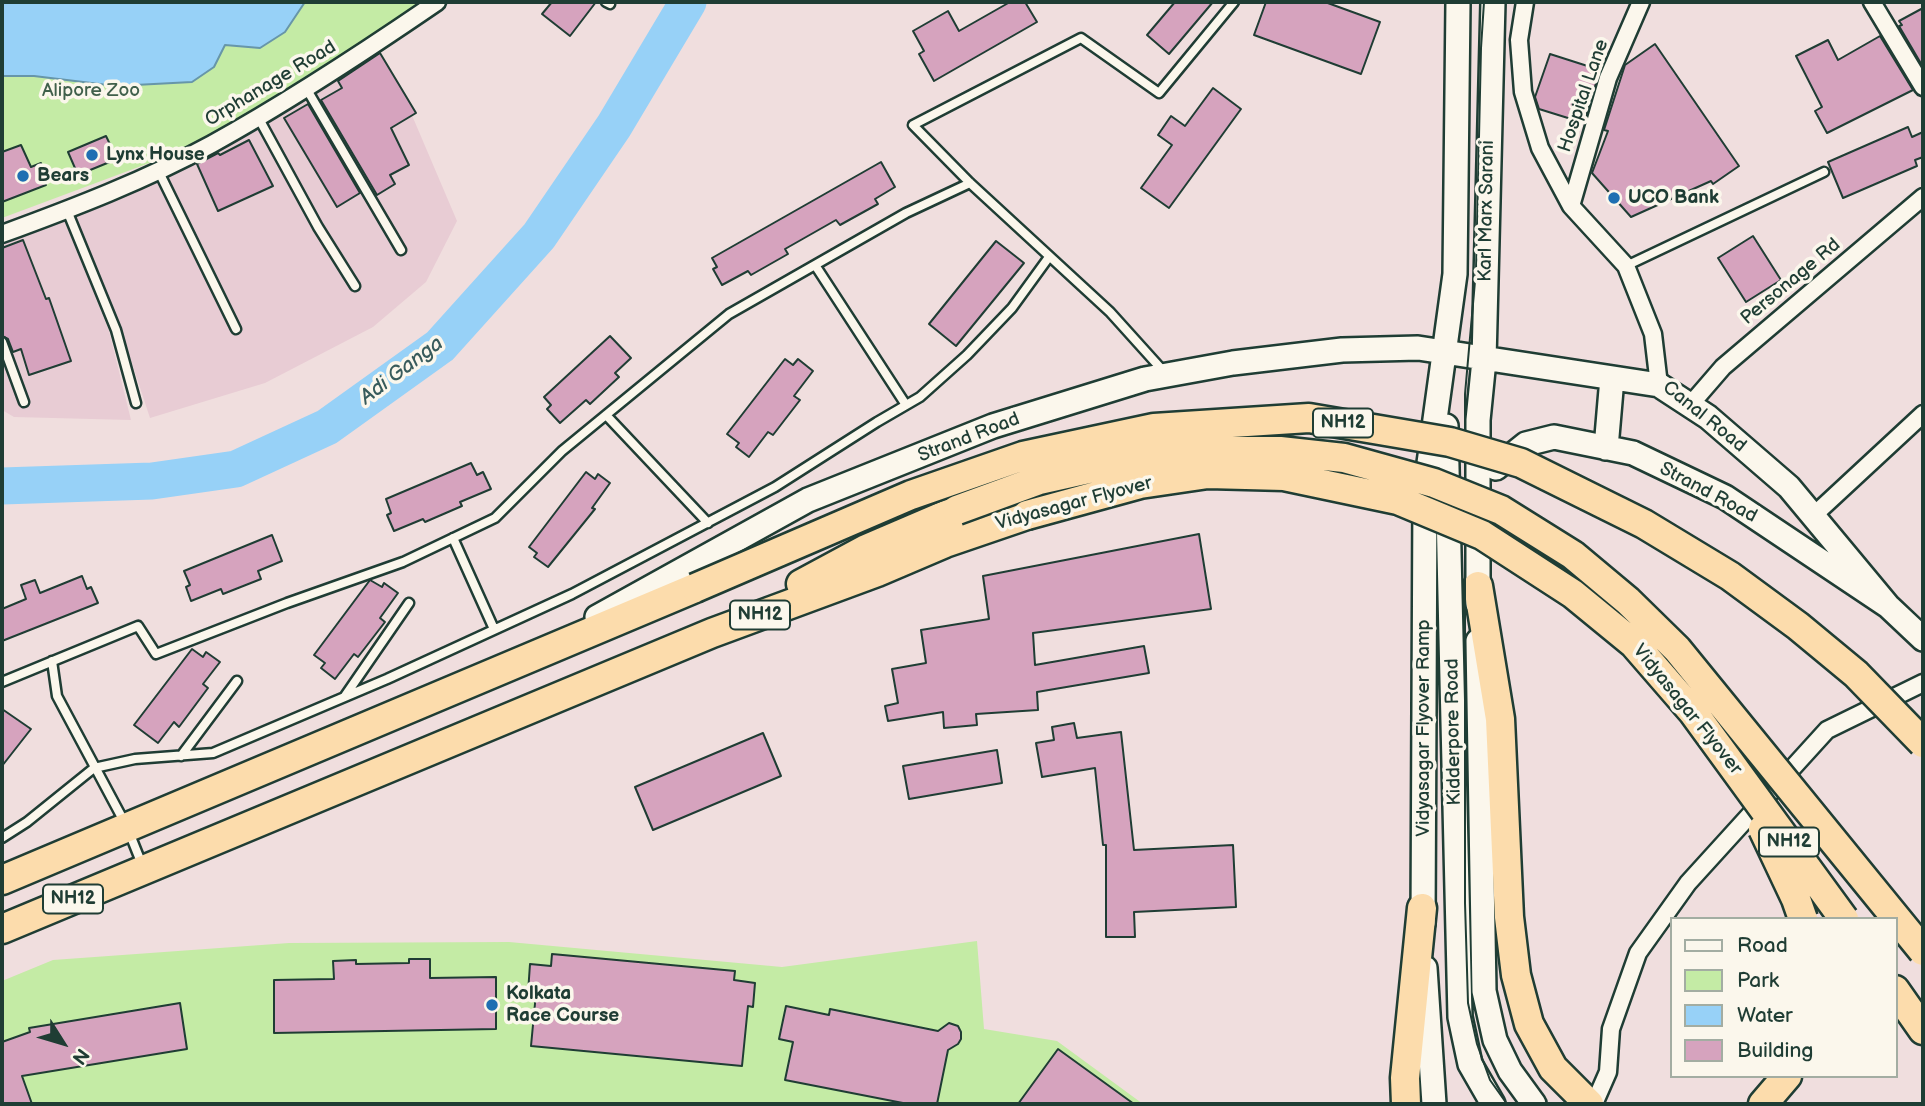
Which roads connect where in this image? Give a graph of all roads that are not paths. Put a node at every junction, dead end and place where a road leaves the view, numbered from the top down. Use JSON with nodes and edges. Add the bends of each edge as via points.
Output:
{"nodes":[{"id":1,"x":437,"y":2,"type":"edge"},
{"id":2,"x":1234,"y":2,"type":"edge"},
{"id":3,"x":1458,"y":2,"type":"edge"},
{"id":4,"x":1493,"y":2,"type":"edge"},
{"id":5,"x":1525,"y":2,"type":"edge"},
{"id":6,"x":1641,"y":2,"type":"edge"},
{"id":7,"x":1872,"y":2,"type":"edge"},
{"id":8,"x":1923,"y":87,"type":"edge"},
{"id":9,"x":306,"y":88,"type":"junction"},
{"id":10,"x":258,"y":117,"type":"junction"},
{"id":11,"x":158,"y":170,"type":"junction"},
{"id":12,"x":1824,"y":172,"type":"dead end"},
{"id":13,"x":970,"y":183,"type":"junction"},
{"id":14,"x":1923,"y":197,"type":"edge"},
{"id":15,"x":1571,"y":206,"type":"junction"},
{"id":16,"x":66,"y":208,"type":"junction"},
{"id":17,"x":2,"y":234,"type":"edge"},
{"id":18,"x":401,"y":250,"type":"dead end"},
{"id":19,"x":1049,"y":257,"type":"junction"},
{"id":20,"x":815,"y":265,"type":"junction"},
{"id":21,"x":1626,"y":266,"type":"junction"},
{"id":22,"x":355,"y":286,"type":"dead end"},
{"id":23,"x":236,"y":330,"type":"dead end"},
{"id":24,"x":2,"y":342,"type":"edge"},
{"id":25,"x":1444,"y":353,"type":"junction"},
{"id":26,"x":1484,"y":360,"type":"junction"},
{"id":27,"x":1167,"y":375,"type":"junction"},
{"id":28,"x":1612,"y":378,"type":"junction"},
{"id":29,"x":1659,"y":385,"type":"junction"},
{"id":30,"x":24,"y":401,"type":"dead end"},
{"id":31,"x":136,"y":402,"type":"dead end"},
{"id":32,"x":1691,"y":404,"type":"junction"},
{"id":33,"x":906,"y":405,"type":"junction"},
{"id":34,"x":1923,"y":414,"type":"edge"},
{"id":35,"x":606,"y":415,"type":"junction"},
{"id":36,"x":1478,"y":420,"type":"joint"},
{"id":37,"x":1606,"y":448,"type":"junction"},
{"id":38,"x":1478,"y":489,"type":"junction"},
{"id":39,"x":1813,"y":516,"type":"junction"},
{"id":40,"x":708,"y":523,"type":"junction"},
{"id":41,"x":453,"y":538,"type":"junction"},
{"id":42,"x":1478,"y":586,"type":"junction"},
{"id":43,"x":409,"y":603,"type":"dead end"},
{"id":44,"x":1888,"y":606,"type":"junction"},
{"id":45,"x":494,"y":629,"type":"junction"},
{"id":46,"x":712,"y":633,"type":"junction"},
{"id":47,"x":1923,"y":639,"type":"edge"},
{"id":48,"x":52,"y":661,"type":"junction"},
{"id":49,"x":497,"y":673,"type":"junction"},
{"id":50,"x":1856,"y":674,"type":"junction"},
{"id":51,"x":237,"y":681,"type":"dead end"},
{"id":52,"x":2,"y":682,"type":"edge"},
{"id":53,"x":1923,"y":683,"type":"edge"},
{"id":54,"x":345,"y":696,"type":"junction"},
{"id":55,"x":1923,"y":720,"type":"edge"},
{"id":56,"x":1923,"y":743,"type":"edge"},
{"id":57,"x":181,"y":756,"type":"junction"},
{"id":58,"x":1734,"y":766,"type":"junction"},
{"id":59,"x":94,"y":768,"type":"junction"},
{"id":60,"x":127,"y":827,"type":"junction"},
{"id":61,"x":2,"y":838,"type":"edge"},
{"id":62,"x":144,"y":869,"type":"junction"},
{"id":63,"x":2,"y":880,"type":"edge"},
{"id":64,"x":1422,"y":908,"type":"junction"},
{"id":65,"x":1802,"y":917,"type":"edge"},
{"id":66,"x":1843,"y":917,"type":"edge"},
{"id":67,"x":1895,"y":917,"type":"edge"},
{"id":68,"x":1897,"y":919,"type":"edge"},
{"id":69,"x":2,"y":929,"type":"edge"},
{"id":70,"x":1923,"y":951,"type":"edge"},
{"id":71,"x":1897,"y":993,"type":"edge"},
{"id":72,"x":1923,"y":1030,"type":"edge"},
{"id":73,"x":1785,"y":1078,"type":"edge"},
{"id":74,"x":1406,"y":1104,"type":"edge"},
{"id":75,"x":1434,"y":1104,"type":"edge"},
{"id":76,"x":1493,"y":1104,"type":"edge"},
{"id":77,"x":1534,"y":1104,"type":"edge"},
{"id":78,"x":1591,"y":1104,"type":"edge"},
{"id":79,"x":1763,"y":1104,"type":"edge"}],
"edges":[{"from":1,"to":9,"type":"street","name":"Orphanage Road"},
{"from":2,"to":13,"type":"lane","via":[[1159,93],[1081,37],[913,125]]},
{"from":3,"to":25,"type":"main road","via":[[1455,274]]},
{"from":4,"to":26,"type":"main road","name":"Karl Marx Sarani"},
{"from":5,"to":15,"type":"street","name":"Canal Road","via":[[1519,40],[1523,92],[1540,148]]},
{"from":6,"to":15,"type":"street","name":"Hospital Lane","via":[[1608,78]]},
{"from":7,"to":8,"type":"street"},
{"from":9,"to":10,"type":"street","name":"Orphanage Road"},
{"from":9,"to":18,"type":"lane"},
{"from":10,"to":11,"type":"street","name":"Orphanage Road"},
{"from":10,"to":22,"type":"lane"},
{"from":11,"to":16,"type":"street","name":"Orphanage Road"},
{"from":11,"to":23,"type":"lane"},
{"from":12,"to":21,"type":"lane"},
{"from":13,"to":19,"type":"lane"},
{"from":13,"to":20,"type":"lane"},
{"from":14,"to":32,"type":"street","name":"Personage Rd","via":[[1723,367]]},
{"from":15,"to":21,"type":"street","name":"Canal Road"},
{"from":16,"to":17,"type":"street","name":"Orphanage Road"},
{"from":16,"to":31,"type":"lane","via":[[116,330]]},
{"from":19,"to":27,"type":"lane","via":[[1110,312]]},
{"from":19,"to":33,"type":"lane","via":[[1012,308],[967,355]]},
{"from":20,"to":33,"type":"lane"},
{"from":20,"to":35,"type":"lane","via":[[729,314]]},
{"from":21,"to":29,"type":"street","name":"Canal Road","via":[[1653,334]]},
{"from":24,"to":30,"type":"lane"},
{"from":25,"to":26,"type":"main road","name":"Strand Road"},
{"from":25,"to":27,"type":"main road","name":"Strand Road","via":[[1418,348],[1342,350]]},
{"from":25,"to":64,"type":"main road","name":"Vidyasagar Flyover Ramp","via":[[1425,492]]},
{"from":25,"to":76,"type":"main road","name":"Kidderpore Road","via":[[1460,1017],[1470,1064]]},
{"from":26,"to":28,"type":"main road","name":"Strand Road"},
{"from":26,"to":36,"type":"main road","name":"Karl Marx Sarani"},
{"from":27,"to":49,"type":"main road","name":"Strand Road","via":[[993,426],[808,500]]},
{"from":28,"to":29,"type":"main road","name":"Strand Road"},
{"from":28,"to":37,"type":"main road"},
{"from":29,"to":32,"type":"main road","name":"Canal Road"},
{"from":32,"to":39,"type":"main road","name":"Canal Road","via":[[1789,487]]},
{"from":33,"to":40,"type":"lane"},
{"from":34,"to":39,"type":"street"},
{"from":35,"to":40,"type":"lane"},
{"from":35,"to":41,"type":"lane","via":[[562,451],[495,518]]},
{"from":36,"to":38,"type":"main road","name":"Kidderpore Road"},
{"from":37,"to":38,"type":"main road","name":"Strand Road","via":[[1554,437],[1526,444],[1494,469]]},
{"from":37,"to":44,"type":"main road","name":"Strand Road","via":[[1633,453],[1726,497]]},
{"from":38,"to":42,"type":"main road","name":"Kidderpore Road"},
{"from":39,"to":44,"type":"main road","name":"Canal Road"},
{"from":40,"to":45,"type":"lane"},
{"from":41,"to":45,"type":"lane"},
{"from":41,"to":48,"type":"lane","via":[[403,562],[156,654],[138,626]]},
{"from":42,"to":77,"type":"main road","name":"Kidderpore Road","via":[[1484,991],[1495,1040]]},
{"from":42,"to":78,"type":"highway","via":[[1500,719],[1516,975],[1529,1024],[1553,1068]]},
{"from":43,"to":54,"type":"lane"},
{"from":44,"to":47,"type":"main road","name":"Strand Road"},
{"from":45,"to":54,"type":"lane"},
{"from":46,"to":58,"type":"highway","name":"Vidyasagar Flyover","number":"NH12","bridge":true,"via":[[1027,515],[1140,484],[1208,474],[1283,476],[1398,500],[1482,535],[1573,594],[1634,643]]},
{"from":46,"to":62,"type":"highway","name":"Vidyasagar Flyover","number":"NH12"},
{"from":46,"to":67,"type":"highway","bridge":true,"via":[[866,549],[1039,480],[1142,457],[1210,451],[1344,457],[1434,482],[1502,510],[1573,555],[1677,649]]},
{"from":48,"to":52,"type":"lane"},
{"from":48,"to":59,"type":"lane","via":[[57,696]]},
{"from":49,"to":50,"type":"highway","number":"NH12","bridge":true,"via":[[911,495],[1023,456],[1154,428],[1309,418],[1450,442],[1521,463],[1644,524],[1730,576]]},
{"from":49,"to":60,"type":"highway","number":"NH12"},
{"from":50,"to":55,"type":"highway","bridge":true},
{"from":50,"to":56,"type":"highway","number":"NH12","bridge":true},
{"from":51,"to":57,"type":"lane"},
{"from":53,"to":78,"type":"street","via":[[1827,730],[1688,883],[1638,953],[1611,1029],[1608,1072]]},
{"from":54,"to":57,"type":"lane","via":[[214,753]]},
{"from":57,"to":59,"type":"lane"},
{"from":58,"to":65,"type":"highway","bridge":true},
{"from":58,"to":66,"type":"highway","name":"Vidyasagar Flyover","number":"NH12","bridge":true},
{"from":59,"to":60,"type":"lane"},
{"from":59,"to":61,"type":"lane"},
{"from":60,"to":62,"type":"lane"},
{"from":60,"to":63,"type":"highway","number":"NH12"},
{"from":62,"to":69,"type":"highway","number":"NH12"},
{"from":64,"to":74,"type":"highway"},
{"from":64,"to":75,"type":"main road","name":"Vidyasagar Flyover Ramp"},
{"from":68,"to":70,"type":"highway","bridge":true},
{"from":71,"to":72,"type":"highway"},
{"from":73,"to":79,"type":"highway"}]}
